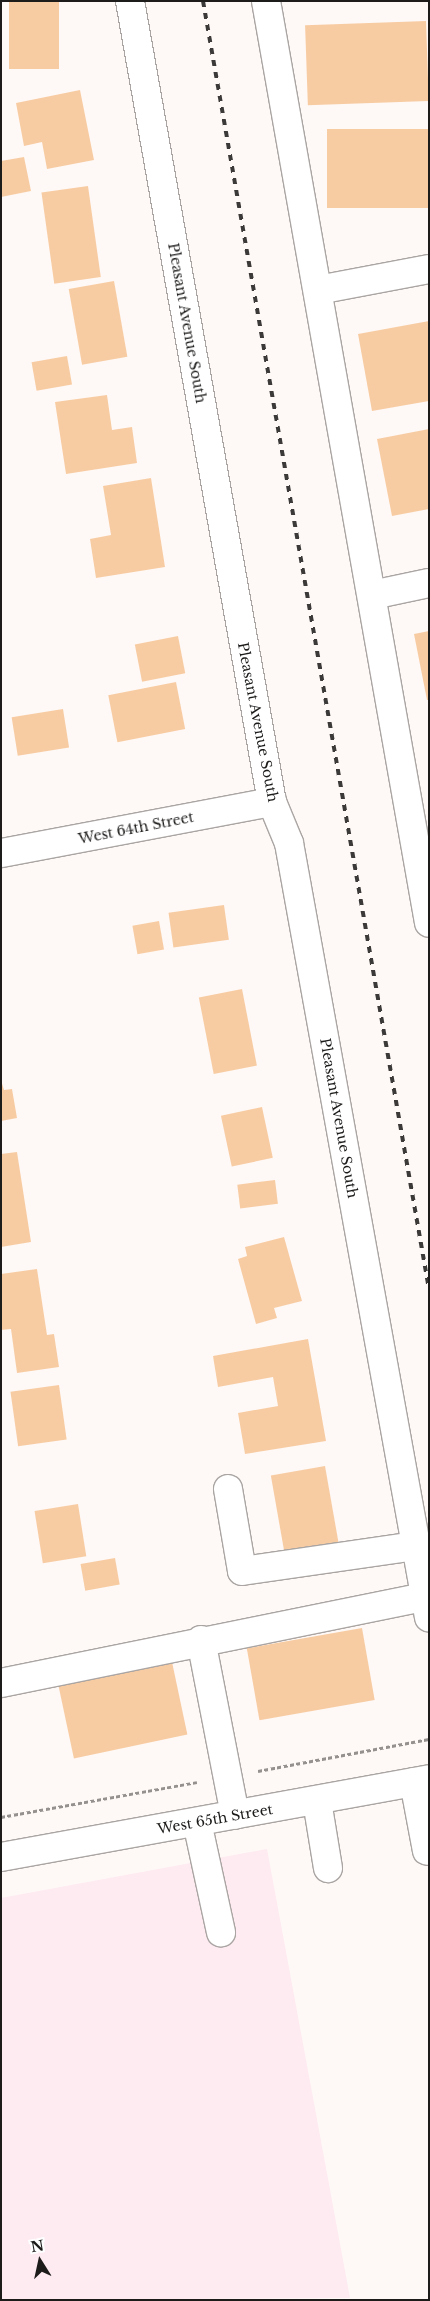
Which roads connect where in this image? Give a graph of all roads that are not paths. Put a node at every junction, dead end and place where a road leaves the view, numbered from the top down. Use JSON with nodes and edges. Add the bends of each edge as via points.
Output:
{"nodes":[{"id":1,"x":130,"y":1,"type":"edge"},
{"id":2,"x":266,"y":1,"type":"edge"},
{"id":3,"x":429,"y":269,"type":"edge"},
{"id":4,"x":318,"y":290,"type":"junction"},
{"id":5,"x":429,"y":584,"type":"edge"},
{"id":6,"x":372,"y":595,"type":"junction"},
{"id":7,"x":417,"y":784,"type":"edge"},
{"id":8,"x":272,"y":802,"type":"junction"},
{"id":9,"x":1,"y":854,"type":"edge"},
{"id":10,"x":429,"y":923,"type":"edge"},
{"id":11,"x":228,"y":1489,"type":"dead end"},
{"id":12,"x":416,"y":1546,"type":"junction"},
{"id":13,"x":427,"y":1607,"type":"edge"},
{"id":14,"x":201,"y":1640,"type":"junction"},
{"id":15,"x":1,"y":1683,"type":"edge"},
{"id":16,"x":421,"y":1781,"type":"edge"},
{"id":17,"x":317,"y":1801,"type":"junction"},
{"id":18,"x":235,"y":1815,"type":"junction"},
{"id":19,"x":197,"y":1822,"type":"junction"},
{"id":20,"x":3,"y":1850,"type":"edge"},
{"id":21,"x":427,"y":1851,"type":"dead end"},
{"id":22,"x":328,"y":1868,"type":"dead end"},
{"id":23,"x":221,"y":1932,"type":"dead end"}],
"edges":[{"from":1,"to":8,"type":"street","name":"Pleasant Avenue South"},
{"from":2,"to":4,"type":"street"},
{"from":3,"to":4,"type":"street"},
{"from":4,"to":6,"type":"street"},
{"from":5,"to":6,"type":"street"},
{"from":6,"to":7,"type":"street"},
{"from":7,"to":10,"type":"street"},
{"from":8,"to":9,"type":"street","name":"West 64th Street"},
{"from":8,"to":12,"type":"street","name":"Pleasant Avenue South","via":[[289,843]]},
{"from":11,"to":12,"type":"street","via":[[242,1571]]},
{"from":12,"to":13,"type":"street","name":"Pleasant Avenue South"},
{"from":13,"to":14,"type":"street"},
{"from":14,"to":15,"type":"street"},
{"from":14,"to":18,"type":"street"},
{"from":16,"to":17,"type":"street","name":"West 65th Street"},
{"from":16,"to":21,"type":"street"},
{"from":17,"to":18,"type":"street","name":"West 65th Street"},
{"from":17,"to":22,"type":"street"},
{"from":18,"to":19,"type":"street","name":"West 65th Street"},
{"from":19,"to":20,"type":"street","name":"West 65th Street"},
{"from":19,"to":23,"type":"street"}]}
